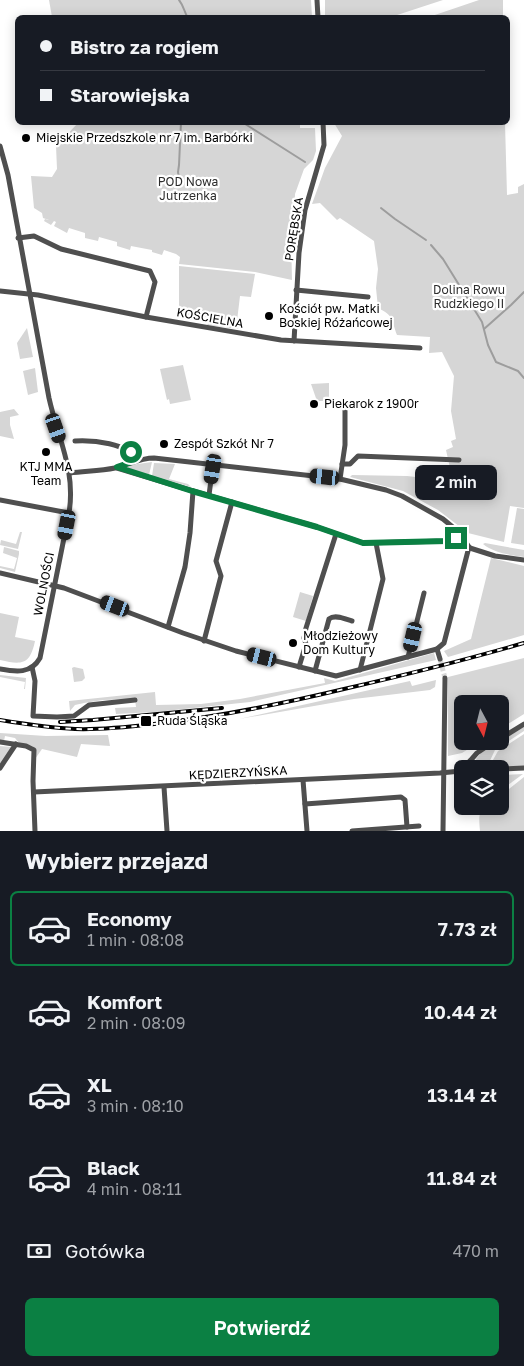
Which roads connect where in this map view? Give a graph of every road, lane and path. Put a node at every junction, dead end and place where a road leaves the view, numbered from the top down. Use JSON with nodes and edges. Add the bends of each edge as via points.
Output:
{"nodes":[{"id":1,"x":317,"y":0,"type":"edge"},
{"id":2,"x":318,"y":15,"type":"edge"},
{"id":3,"x":323,"y":125,"type":"edge"},
{"id":4,"x":0,"y":146,"type":"edge"},
{"id":5,"x":18,"y":238,"type":"junction"},
{"id":6,"x":296,"y":290,"type":"junction"},
{"id":7,"x":0,"y":291,"type":"edge"},
{"id":8,"x":29,"y":294,"type":"junction"},
{"id":9,"x":368,"y":297,"type":"dead end"},
{"id":10,"x":146,"y":317,"type":"junction"},
{"id":11,"x":294,"y":341,"type":"junction"},
{"id":12,"x":420,"y":348,"type":"dead end"},
{"id":13,"x":346,"y":408,"type":"dead end"},
{"id":14,"x":75,"y":441,"type":"dead end"},
{"id":15,"x":137,"y":460,"type":"junction"},
{"id":16,"x":459,"y":460,"type":"dead end"},
{"id":17,"x":342,"y":464,"type":"junction"},
{"id":18,"x":213,"y":465,"type":"junction"},
{"id":19,"x":117,"y":467,"type":"junction"},
{"id":20,"x":70,"y":472,"type":"junction"},
{"id":21,"x":340,"y":479,"type":"junction"},
{"id":22,"x":192,"y":491,"type":"junction"},
{"id":23,"x":209,"y":495,"type":"junction"},
{"id":24,"x":0,"y":500,"type":"edge"},
{"id":25,"x":232,"y":502,"type":"junction"},
{"id":26,"x":69,"y":513,"type":"junction"},
{"id":27,"x":460,"y":533,"type":"junction"},
{"id":28,"x":336,"y":534,"type":"junction"},
{"id":29,"x":447,"y":541,"type":"junction"},
{"id":30,"x":376,"y":544,"type":"junction"},
{"id":31,"x":469,"y":547,"type":"junction"},
{"id":32,"x":524,"y":560,"type":"edge"},
{"id":33,"x":0,"y":573,"type":"edge"},
{"id":34,"x":55,"y":585,"type":"junction"},
{"id":35,"x":424,"y":593,"type":"dead end"},
{"id":36,"x":352,"y":620,"type":"dead end"},
{"id":37,"x":168,"y":627,"type":"junction"},
{"id":38,"x":204,"y":641,"type":"junction"},
{"id":39,"x":437,"y":649,"type":"junction"},
{"id":40,"x":408,"y":657,"type":"junction"},
{"id":41,"x":440,"y":659,"type":"tunnel mouth"},
{"id":42,"x":32,"y":667,"type":"junction"},
{"id":43,"x":299,"y":667,"type":"junction"},
{"id":44,"x":0,"y":668,"type":"edge"},
{"id":45,"x":360,"y":670,"type":"junction"},
{"id":46,"x":315,"y":671,"type":"junction"},
{"id":47,"x":445,"y":678,"type":"tunnel mouth"},
{"id":48,"x":135,"y":700,"type":"dead end"},
{"id":49,"x":524,"y":724,"type":"edge"},
{"id":50,"x":509,"y":733,"type":"edge"},
{"id":51,"x":0,"y":742,"type":"edge"},
{"id":52,"x":16,"y":744,"type":"junction"},
{"id":53,"x":482,"y":750,"type":"edge"},
{"id":54,"x":471,"y":760,"type":"edge"},
{"id":55,"x":0,"y":768,"type":"edge"},
{"id":56,"x":524,"y":768,"type":"edge"},
{"id":57,"x":509,"y":769,"type":"edge"},
{"id":58,"x":454,"y":771,"type":"edge"},
{"id":59,"x":444,"y":773,"type":"junction"},
{"id":60,"x":303,"y":780,"type":"junction"},
{"id":61,"x":164,"y":787,"type":"junction"},
{"id":62,"x":34,"y":792,"type":"junction"},
{"id":63,"x":305,"y":804,"type":"junction"},
{"id":64,"x":419,"y":826,"type":"dead end"},
{"id":65,"x":407,"y":827,"type":"junction"},
{"id":66,"x":35,"y":831,"type":"edge"},
{"id":67,"x":167,"y":831,"type":"edge"},
{"id":68,"x":307,"y":831,"type":"edge"},
{"id":69,"x":352,"y":831,"type":"edge"},
{"id":70,"x":443,"y":831,"type":"edge"}],
"edges":[{"from":1,"to":2,"type":"street"},
{"from":3,"to":6,"type":"street","name":"PORĘBSKA","via":[[324,146],[305,210]]},
{"from":4,"to":5,"type":"street","name":"WOLNOŚCI"},
{"from":5,"to":8,"type":"street","name":"WOLNOŚCI"},
{"from":5,"to":10,"type":"street","via":[[34,236],[61,249],[150,271],[155,282]]},
{"from":6,"to":9,"type":"street"},
{"from":6,"to":11,"type":"street","name":"PORĘBSKA"},
{"from":7,"to":8,"type":"street","name":"KOŚCIELNA"},
{"from":8,"to":10,"type":"street","name":"KOŚCIELNA"},
{"from":8,"to":20,"type":"street","name":"WOLNOŚCI","via":[[53,416]]},
{"from":10,"to":11,"type":"street","name":"KOŚCIELNA"},
{"from":11,"to":12,"type":"street","name":"KOŚCIELNA"},
{"from":13,"to":17,"type":"street"},
{"from":14,"to":15,"type":"street","via":[[126,448]]},
{"from":15,"to":18,"type":"street","via":[[154,458]]},
{"from":15,"to":19,"type":"street"},
{"from":16,"to":17,"type":"street","via":[[358,456],[350,464]]},
{"from":17,"to":21,"type":"street"},
{"from":18,"to":21,"type":"street"},
{"from":18,"to":23,"type":"street"},
{"from":19,"to":20,"type":"street"},
{"from":19,"to":22,"type":"street"},
{"from":20,"to":26,"type":"street","name":"WOLNOŚCI"},
{"from":21,"to":27,"type":"street","via":[[402,496],[443,519]]},
{"from":22,"to":23,"type":"street"},
{"from":22,"to":37,"type":"street","via":[[185,567]]},
{"from":23,"to":25,"type":"street"},
{"from":24,"to":26,"type":"street"},
{"from":25,"to":28,"type":"street"},
{"from":25,"to":38,"type":"street","via":[[216,561],[221,576]]},
{"from":26,"to":34,"type":"street","name":"WOLNOŚCI"},
{"from":27,"to":29,"type":"street"},
{"from":27,"to":31,"type":"street"},
{"from":28,"to":30,"type":"street"},
{"from":28,"to":43,"type":"street","via":[[309,618]]},
{"from":29,"to":30,"type":"street"},
{"from":29,"to":31,"type":"street"},
{"from":30,"to":45,"type":"street","via":[[382,579]]},
{"from":31,"to":32,"type":"street","via":[[494,556]]},
{"from":31,"to":39,"type":"street","via":[[444,643]]},
{"from":33,"to":34,"type":"street"},
{"from":34,"to":37,"type":"street"},
{"from":34,"to":42,"type":"street","name":"WOLNOŚCI","via":[[40,658]]},
{"from":35,"to":40,"type":"street"},
{"from":36,"to":46,"type":"street","via":[[336,616],[329,619]]},
{"from":37,"to":38,"type":"street"},
{"from":38,"to":43,"type":"street"},
{"from":39,"to":40,"type":"street"},
{"from":39,"to":41,"type":"street"},
{"from":40,"to":45,"type":"street"},
{"from":42,"to":44,"type":"street","via":[[17,672]]},
{"from":42,"to":48,"type":"street","via":[[35,681],[33,716],[74,716],[89,705]]},
{"from":43,"to":46,"type":"street"},
{"from":45,"to":46,"type":"street","via":[[336,676]]},
{"from":47,"to":59,"type":"street"},
{"from":49,"to":50,"type":"street"},
{"from":51,"to":52,"type":"street"},
{"from":52,"to":55,"type":"street"},
{"from":52,"to":62,"type":"street","via":[[34,750]]},
{"from":53,"to":54,"type":"street"},
{"from":56,"to":57,"type":"street"},
{"from":58,"to":59,"type":"street","name":"KĘDZIERZYŃSKA"},
{"from":59,"to":60,"type":"street","name":"KĘDZIERZYŃSKA"},
{"from":59,"to":70,"type":"street"},
{"from":60,"to":61,"type":"street","name":"KĘDZIERZYŃSKA"},
{"from":60,"to":63,"type":"street"},
{"from":61,"to":62,"type":"street","name":"KĘDZIERZYŃSKA"},
{"from":61,"to":67,"type":"street"},
{"from":62,"to":66,"type":"street"},
{"from":63,"to":65,"type":"street","via":[[401,797],[405,800]]},
{"from":63,"to":68,"type":"street"},
{"from":64,"to":65,"type":"street"},
{"from":65,"to":69,"type":"street"}]}
